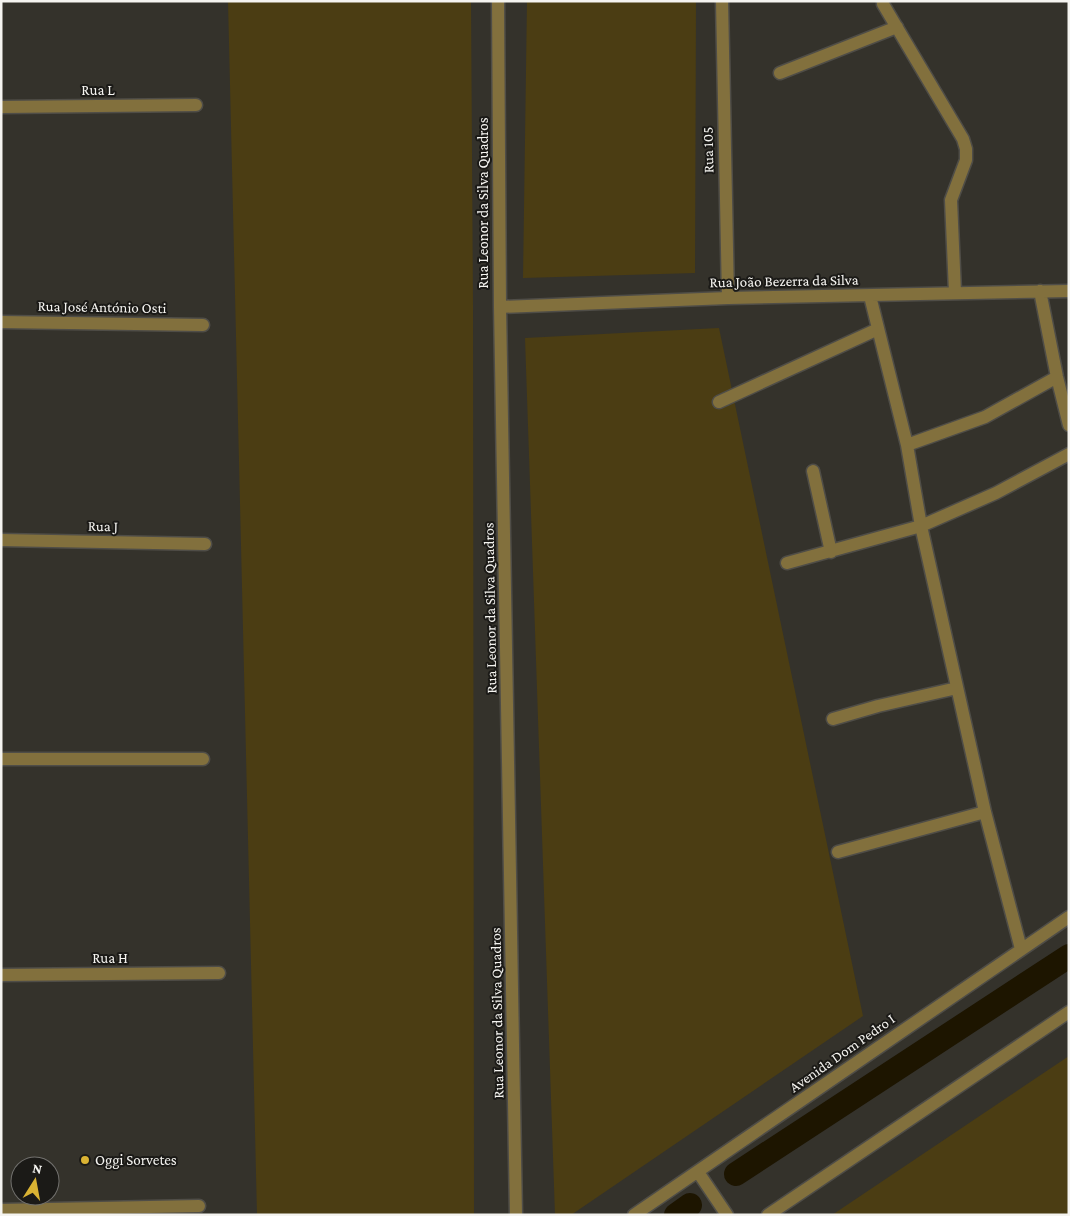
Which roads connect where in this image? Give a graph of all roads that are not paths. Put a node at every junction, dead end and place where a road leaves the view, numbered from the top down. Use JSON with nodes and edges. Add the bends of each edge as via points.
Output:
{"nodes":[{"id":1,"x":498,"y":1,"type":"edge"},
{"id":2,"x":722,"y":1,"type":"edge"},
{"id":3,"x":882,"y":4,"type":"dead end"},
{"id":4,"x":897,"y":27,"type":"junction"},
{"id":5,"x":780,"y":73,"type":"dead end"},
{"id":6,"x":196,"y":105,"type":"dead end"},
{"id":7,"x":1,"y":107,"type":"edge"},
{"id":8,"x":1040,"y":291,"type":"junction"},
{"id":9,"x":1069,"y":291,"type":"edge"},
{"id":10,"x":955,"y":292,"type":"junction"},
{"id":11,"x":870,"y":296,"type":"junction"},
{"id":12,"x":728,"y":298,"type":"junction"},
{"id":13,"x":500,"y":307,"type":"junction"},
{"id":14,"x":1,"y":322,"type":"edge"},
{"id":15,"x":203,"y":325,"type":"dead end"},
{"id":16,"x":878,"y":329,"type":"junction"},
{"id":17,"x":1057,"y":377,"type":"junction"},
{"id":18,"x":719,"y":402,"type":"dead end"},
{"id":19,"x":1069,"y":425,"type":"edge"},
{"id":20,"x":907,"y":446,"type":"junction"},
{"id":21,"x":1069,"y":454,"type":"edge"},
{"id":22,"x":813,"y":470,"type":"dead end"},
{"id":23,"x":921,"y":526,"type":"junction"},
{"id":24,"x":1,"y":540,"type":"edge"},
{"id":25,"x":205,"y":544,"type":"dead end"},
{"id":26,"x":831,"y":552,"type":"junction"},
{"id":27,"x":786,"y":563,"type":"dead end"},
{"id":28,"x":957,"y":688,"type":"junction"},
{"id":29,"x":833,"y":719,"type":"dead end"},
{"id":30,"x":1,"y":759,"type":"edge"},
{"id":31,"x":203,"y":759,"type":"dead end"},
{"id":32,"x":985,"y":812,"type":"junction"},
{"id":33,"x":838,"y":852,"type":"dead end"},
{"id":34,"x":1069,"y":917,"type":"edge"},
{"id":35,"x":1021,"y":949,"type":"junction"},
{"id":36,"x":219,"y":973,"type":"dead end"},
{"id":37,"x":1,"y":975,"type":"edge"},
{"id":38,"x":1069,"y":1012,"type":"edge"},
{"id":39,"x":698,"y":1172,"type":"junction"},
{"id":40,"x":200,"y":1206,"type":"dead end"},
{"id":41,"x":1,"y":1210,"type":"edge"},
{"id":42,"x":516,"y":1215,"type":"edge"},
{"id":43,"x":634,"y":1215,"type":"edge"},
{"id":44,"x":727,"y":1215,"type":"edge"},
{"id":45,"x":768,"y":1215,"type":"edge"}],
"edges":[{"from":1,"to":13,"type":"street","name":"Rua Leonor da Silva Quadros"},
{"from":2,"to":12,"type":"street","name":"Rua 105"},
{"from":3,"to":4,"type":"street"},
{"from":4,"to":5,"type":"street"},
{"from":4,"to":10,"type":"street","via":[[966,149],[966,160],[951,200]]},
{"from":6,"to":7,"type":"street","name":"Rua L"},
{"from":8,"to":9,"type":"street","name":"Rua João Bezerra da Silva"},
{"from":8,"to":10,"type":"street","name":"Rua João Bezerra da Silva"},
{"from":8,"to":17,"type":"street"},
{"from":10,"to":11,"type":"street","name":"Rua João Bezerra da Silva"},
{"from":11,"to":12,"type":"street","name":"Rua João Bezerra da Silva"},
{"from":11,"to":16,"type":"street"},
{"from":12,"to":13,"type":"street","name":"Rua João Bezerra da Silva"},
{"from":13,"to":42,"type":"street","name":"Rua Leonor da Silva Quadros"},
{"from":14,"to":15,"type":"street","name":"Rua José António Osti"},
{"from":16,"to":18,"type":"street"},
{"from":16,"to":20,"type":"street"},
{"from":17,"to":19,"type":"street"},
{"from":17,"to":20,"type":"street","via":[[985,417]]},
{"from":20,"to":23,"type":"street"},
{"from":21,"to":23,"type":"street","via":[[996,493]]},
{"from":22,"to":26,"type":"street"},
{"from":23,"to":26,"type":"street"},
{"from":23,"to":28,"type":"street"},
{"from":24,"to":25,"type":"street","name":"Rua J"},
{"from":26,"to":27,"type":"street"},
{"from":28,"to":29,"type":"street"},
{"from":28,"to":32,"type":"street"},
{"from":30,"to":31,"type":"street"},
{"from":32,"to":33,"type":"street"},
{"from":32,"to":35,"type":"street"},
{"from":34,"to":35,"type":"street","name":"Avenida Dom Pedro I"},
{"from":35,"to":39,"type":"street","name":"Avenida Dom Pedro I"},
{"from":36,"to":37,"type":"street","name":"Rua H"},
{"from":38,"to":45,"type":"street"},
{"from":39,"to":43,"type":"street","name":"Avenida Dom Pedro I"},
{"from":39,"to":44,"type":"street"},
{"from":40,"to":41,"type":"street"}]}
